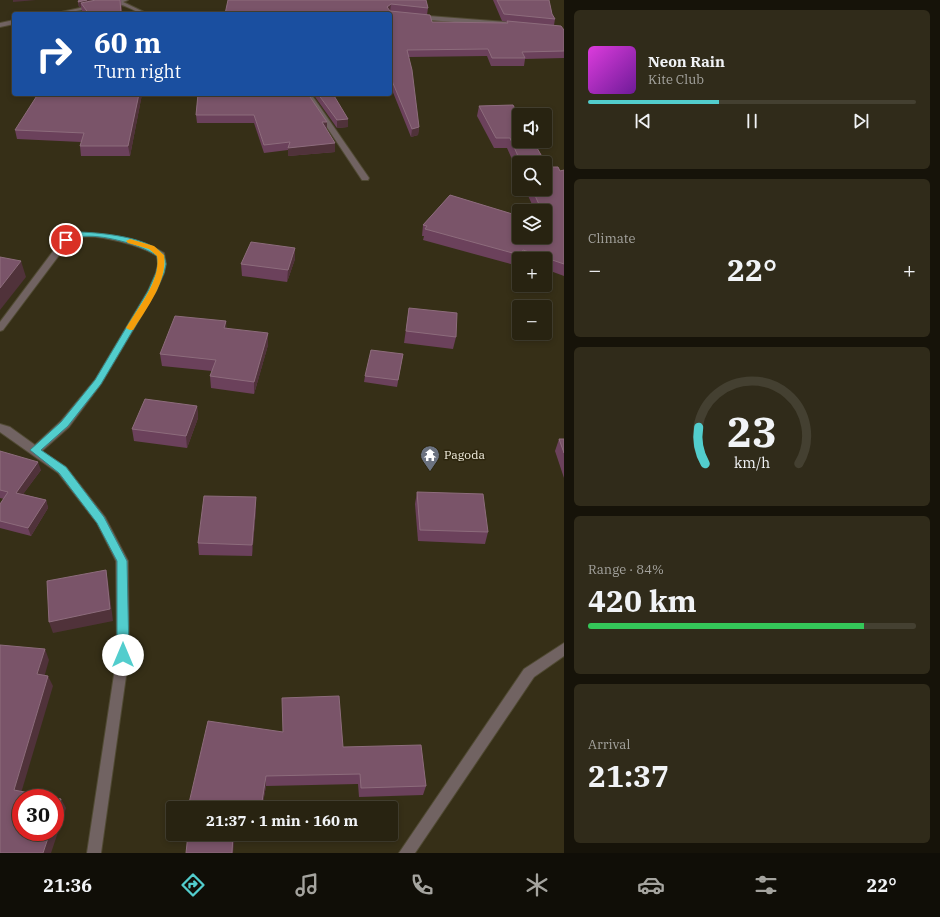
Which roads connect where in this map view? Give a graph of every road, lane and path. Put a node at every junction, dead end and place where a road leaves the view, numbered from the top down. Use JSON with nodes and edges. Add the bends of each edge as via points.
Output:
{"nodes":[{"id":1,"x":125,"y":0,"type":"edge"},
{"id":2,"x":118,"y":2,"type":"junction"},
{"id":3,"x":66,"y":12,"type":"edge"},
{"id":4,"x":140,"y":12,"type":"edge"},
{"id":5,"x":392,"y":15,"type":"edge"},
{"id":6,"x":12,"y":22,"type":"edge"},
{"id":7,"x":0,"y":25,"type":"edge"},
{"id":8,"x":516,"y":25,"type":"edge"},
{"id":9,"x":309,"y":96,"type":"edge"},
{"id":10,"x":365,"y":178,"type":"dead end"},
{"id":11,"x":0,"y":328,"type":"edge"},
{"id":12,"x":0,"y":428,"type":"edge"},
{"id":13,"x":35,"y":450,"type":"junction"},
{"id":14,"x":564,"y":649,"type":"edge"},
{"id":15,"x":94,"y":853,"type":"edge"},
{"id":16,"x":406,"y":853,"type":"edge"}],
"edges":[{"from":1,"to":2,"type":"street"},
{"from":2,"to":3,"type":"street"},
{"from":2,"to":4,"type":"street"},
{"from":5,"to":8,"type":"street"},
{"from":6,"to":7,"type":"street"},
{"from":9,"to":10,"type":"street"},
{"from":11,"to":13,"type":"street","via":[[66,240],[80,235],[102,235],[151,248],[161,255],[160,273],[152,291],[98,382],[65,424]]},
{"from":12,"to":13,"type":"street"},
{"from":13,"to":15,"type":"street","via":[[62,470],[101,520],[122,561],[123,655]]},
{"from":14,"to":16,"type":"street","via":[[529,673]]}]}
